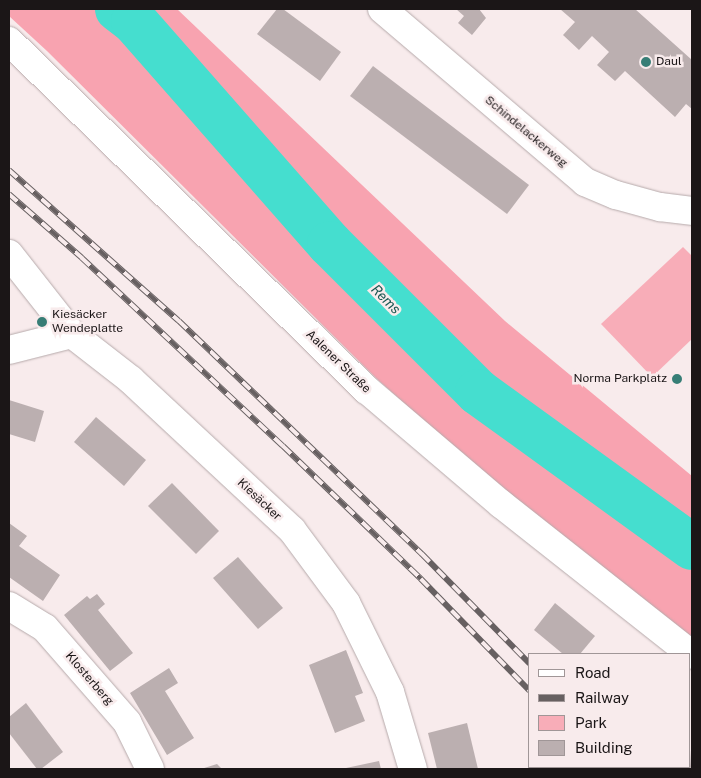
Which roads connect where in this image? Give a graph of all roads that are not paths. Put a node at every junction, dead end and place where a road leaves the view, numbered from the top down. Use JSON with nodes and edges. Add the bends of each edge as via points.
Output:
{"nodes":[{"id":1,"x":382,"y":9,"type":"edge"},
{"id":2,"x":9,"y":41,"type":"edge"},
{"id":3,"x":692,"y":211,"type":"edge"},
{"id":4,"x":9,"y":254,"type":"edge"},
{"id":5,"x":72,"y":334,"type":"junction"},
{"id":6,"x":9,"y":350,"type":"edge"},
{"id":7,"x":9,"y":606,"type":"edge"},
{"id":8,"x":689,"y":653,"type":"edge"},
{"id":9,"x":150,"y":769,"type":"edge"},
{"id":10,"x":413,"y":769,"type":"edge"}],
"edges":[{"from":1,"to":3,"type":"street","name":"Schindelackerweg","via":[[585,182],[624,198]]},
{"from":2,"to":8,"type":"street","name":"Aalener Straße","via":[[368,390],[501,504]]},
{"from":4,"to":5,"type":"street","name":"Kiesäcker"},
{"from":5,"to":6,"type":"street"},
{"from":5,"to":10,"type":"street","name":"Kiesäcker","via":[[131,380],[292,530],[346,604],[390,692]]},
{"from":7,"to":9,"type":"street","name":"Klosterberg","via":[[45,628],[127,722]]}]}
